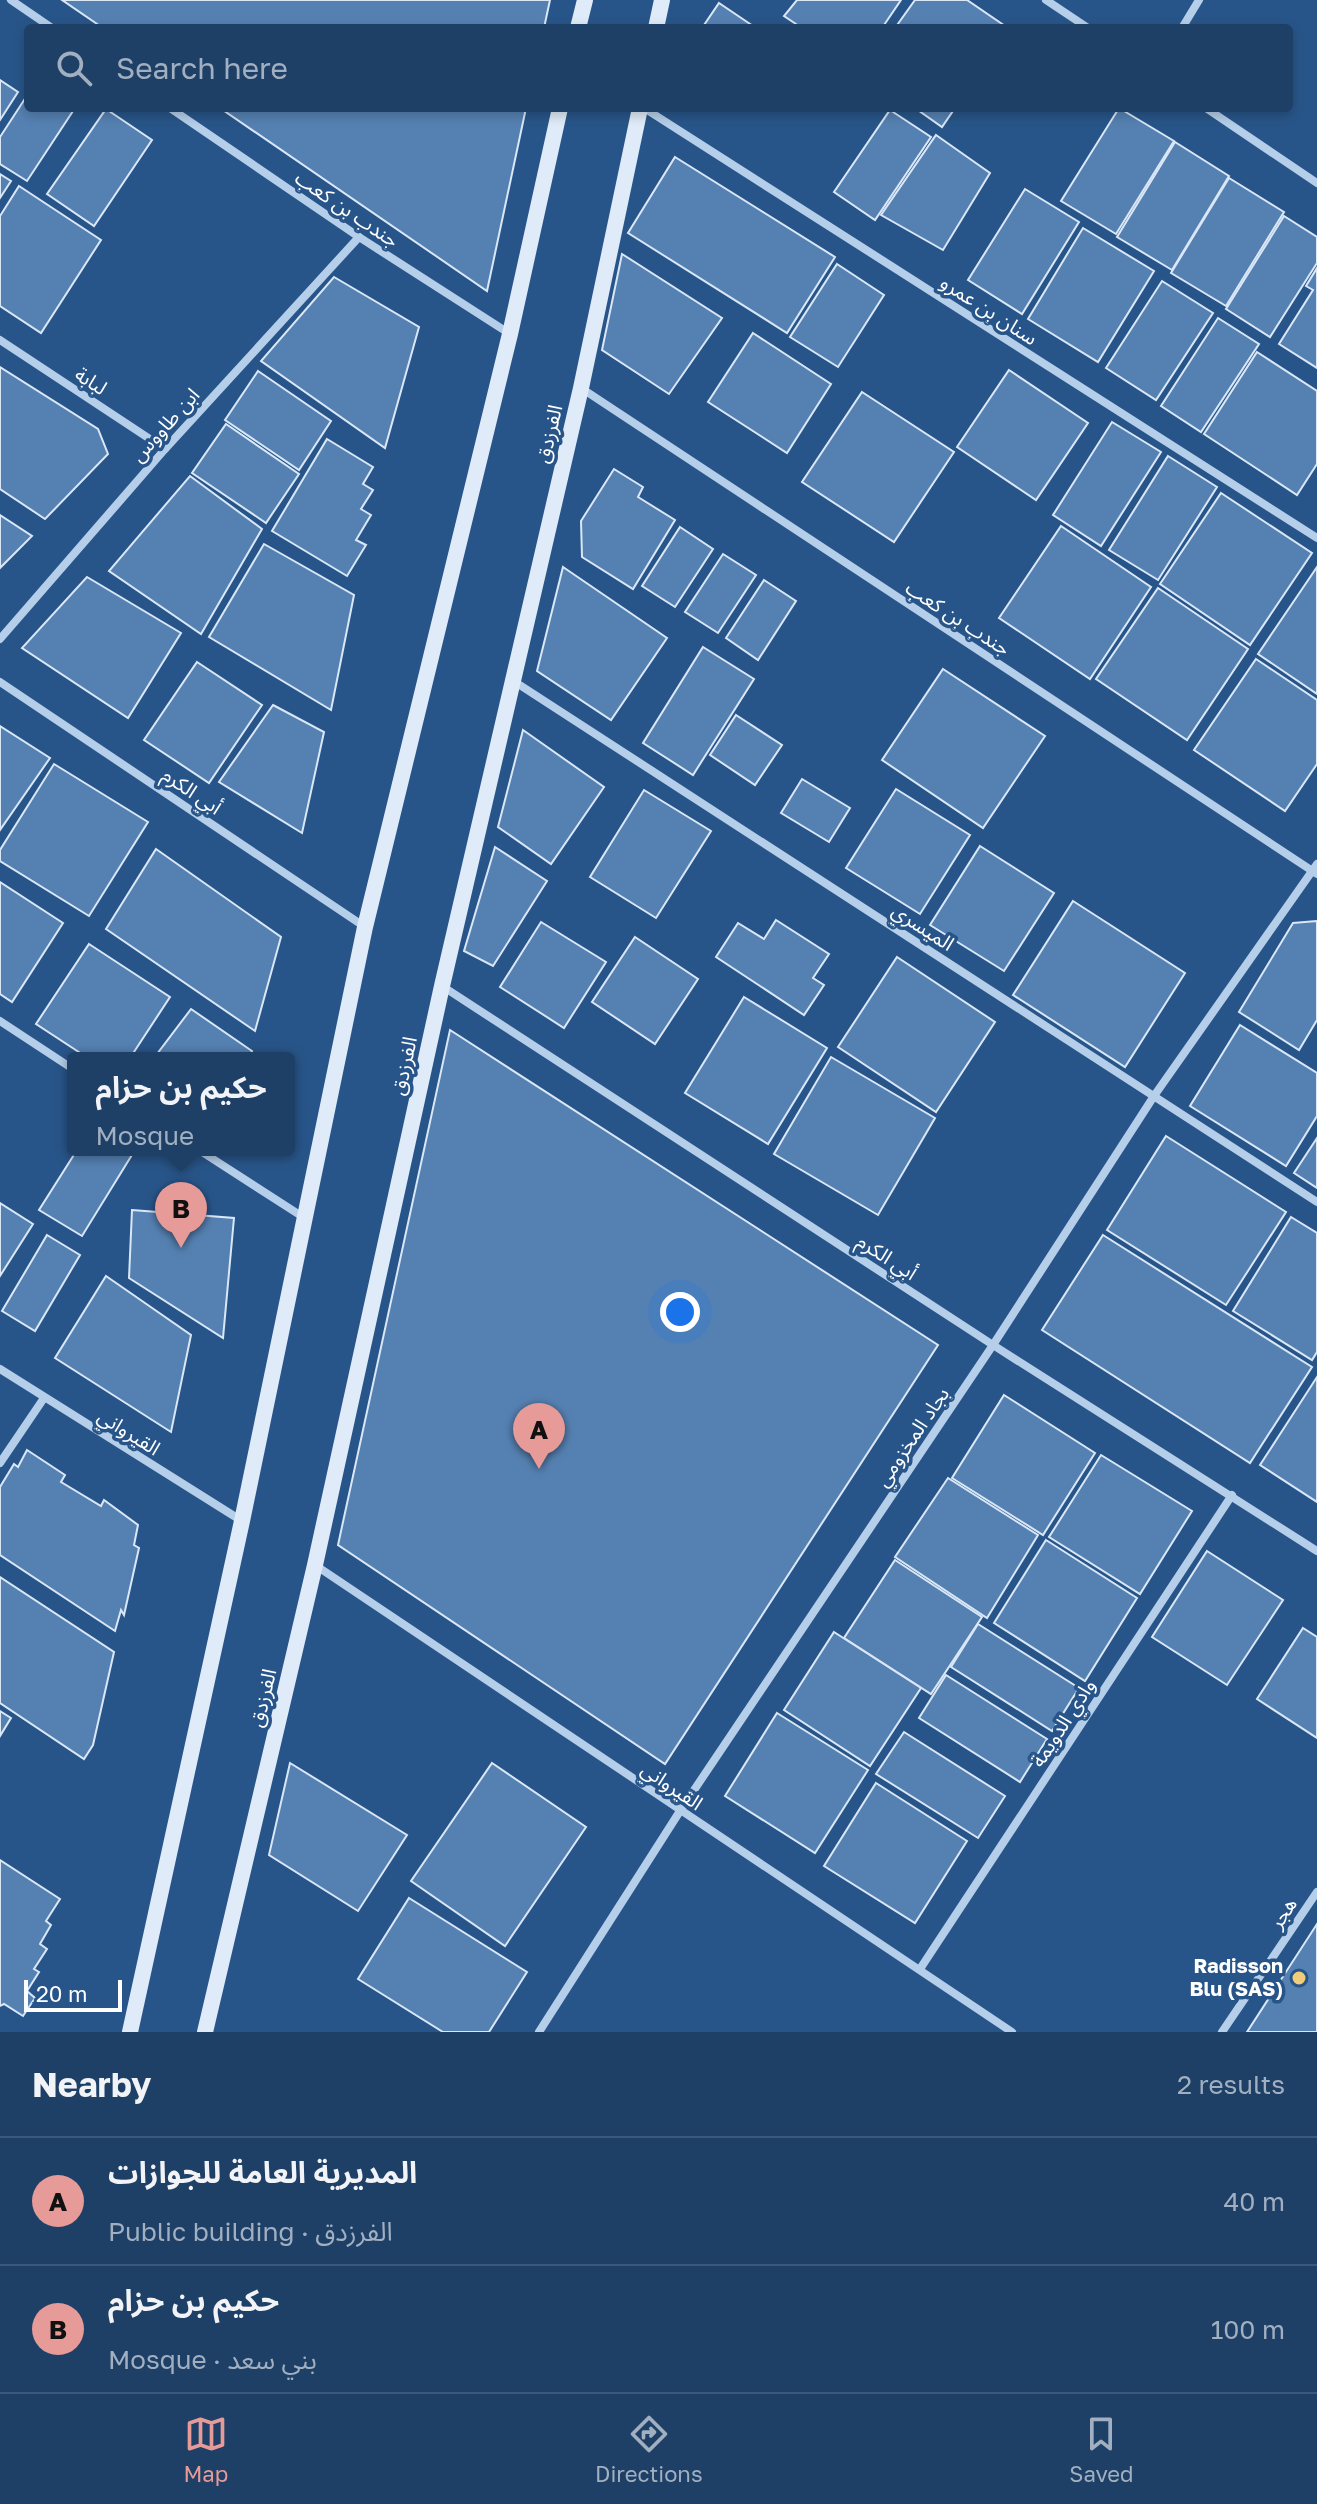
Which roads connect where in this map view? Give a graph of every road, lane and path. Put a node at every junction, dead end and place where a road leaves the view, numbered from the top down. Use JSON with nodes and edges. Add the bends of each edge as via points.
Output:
{"nodes":[{"id":1,"x":11,"y":0,"type":"edge"},
{"id":2,"x":585,"y":0,"type":"edge"},
{"id":3,"x":662,"y":0,"type":"edge"},
{"id":4,"x":1046,"y":0,"type":"edge"},
{"id":5,"x":1199,"y":0,"type":"edge"},
{"id":6,"x":46,"y":24,"type":"edge"},
{"id":7,"x":579,"y":24,"type":"edge"},
{"id":8,"x":657,"y":24,"type":"edge"},
{"id":9,"x":1082,"y":24,"type":"edge"},
{"id":10,"x":1184,"y":24,"type":"edge"},
{"id":11,"x":176,"y":112,"type":"edge"},
{"id":12,"x":559,"y":112,"type":"edge"},
{"id":13,"x":641,"y":112,"type":"edge"},
{"id":14,"x":648,"y":112,"type":"edge"},
{"id":15,"x":1212,"y":112,"type":"edge"},
{"id":16,"x":1317,"y":183,"type":"edge"},
{"id":17,"x":359,"y":237,"type":"junction"},
{"id":18,"x":510,"y":334,"type":"junction"},
{"id":19,"x":0,"y":340,"type":"edge"},
{"id":20,"x":581,"y":388,"type":"junction"},
{"id":21,"x":165,"y":449,"type":"junction"},
{"id":22,"x":1317,"y":538,"type":"edge"},
{"id":23,"x":0,"y":639,"type":"edge"},
{"id":24,"x":512,"y":679,"type":"junction"},
{"id":25,"x":0,"y":682,"type":"edge"},
{"id":26,"x":1315,"y":870,"type":"edge"},
{"id":27,"x":365,"y":927,"type":"junction"},
{"id":28,"x":442,"y":986,"type":"junction"},
{"id":29,"x":0,"y":1021,"type":"edge"},
{"id":30,"x":67,"y":1065,"type":"edge"},
{"id":31,"x":1154,"y":1096,"type":"junction"},
{"id":32,"x":208,"y":1156,"type":"edge"},
{"id":33,"x":1317,"y":1202,"type":"edge"},
{"id":34,"x":303,"y":1217,"type":"junction"},
{"id":35,"x":993,"y":1345,"type":"junction"},
{"id":36,"x":0,"y":1369,"type":"edge"},
{"id":37,"x":44,"y":1398,"type":"junction"},
{"id":38,"x":0,"y":1463,"type":"edge"},
{"id":39,"x":1232,"y":1495,"type":"junction"},
{"id":40,"x":242,"y":1521,"type":"junction"},
{"id":41,"x":1317,"y":1551,"type":"edge"},
{"id":42,"x":315,"y":1565,"type":"junction"},
{"id":43,"x":680,"y":1811,"type":"junction"},
{"id":44,"x":1317,"y":1892,"type":"edge"},
{"id":45,"x":920,"y":1969,"type":"junction"},
{"id":46,"x":130,"y":2032,"type":"edge"},
{"id":47,"x":205,"y":2032,"type":"edge"},
{"id":48,"x":539,"y":2032,"type":"edge"},
{"id":49,"x":1012,"y":2032,"type":"edge"},
{"id":50,"x":1222,"y":2032,"type":"edge"}],
"edges":[{"from":1,"to":6,"type":"street"},
{"from":2,"to":7,"type":"street"},
{"from":3,"to":8,"type":"street"},
{"from":4,"to":9,"type":"street"},
{"from":5,"to":10,"type":"street"},
{"from":11,"to":17,"type":"street","name":"جندب بن كعب"},
{"from":12,"to":18,"type":"street"},
{"from":13,"to":20,"type":"street","name":"الفرزدق"},
{"from":14,"to":22,"type":"street","name":"سنان بن عمرو"},
{"from":15,"to":16,"type":"street"},
{"from":17,"to":18,"type":"street","name":"جندب بن كعب"},
{"from":17,"to":21,"type":"street","name":"ابن طاووس"},
{"from":18,"to":27,"type":"street"},
{"from":19,"to":21,"type":"street","name":"لبابة"},
{"from":20,"to":24,"type":"street","name":"الفرزدق"},
{"from":20,"to":26,"type":"street","name":"جندب بن كعب"},
{"from":21,"to":23,"type":"street","name":"ابن طاووس"},
{"from":24,"to":28,"type":"street","name":"الفرزدق"},
{"from":24,"to":31,"type":"street","name":"الميسري"},
{"from":25,"to":27,"type":"street","name":"أبي الكرم"},
{"from":26,"to":31,"type":"street","name":"بجاد المخزومي"},
{"from":27,"to":34,"type":"street"},
{"from":28,"to":35,"type":"street","name":"أبي الكرم"},
{"from":28,"to":42,"type":"street","name":"الفرزدق"},
{"from":29,"to":30,"type":"street"},
{"from":31,"to":33,"type":"street","name":"الميسري"},
{"from":31,"to":35,"type":"street","name":"بجاد المخزومي"},
{"from":32,"to":34,"type":"street"},
{"from":34,"to":40,"type":"street"},
{"from":35,"to":39,"type":"street","name":"أبي الكرم"},
{"from":35,"to":43,"type":"street","name":"بجاد المخزومي"},
{"from":36,"to":37,"type":"street","name":"القيرواني"},
{"from":37,"to":38,"type":"street"},
{"from":37,"to":40,"type":"street","name":"القيرواني"},
{"from":39,"to":41,"type":"street","name":"أبي الكرم"},
{"from":39,"to":45,"type":"street","name":"وادي الدويمة"},
{"from":40,"to":46,"type":"street"},
{"from":42,"to":43,"type":"street","name":"القيرواني"},
{"from":42,"to":47,"type":"street","name":"الفرزدق"},
{"from":43,"to":45,"type":"street","name":"القيرواني"},
{"from":43,"to":48,"type":"street","name":"بجاد المخزومي"},
{"from":44,"to":50,"type":"street","name":"هجر"},
{"from":45,"to":49,"type":"street","name":"القيرواني"}]}
